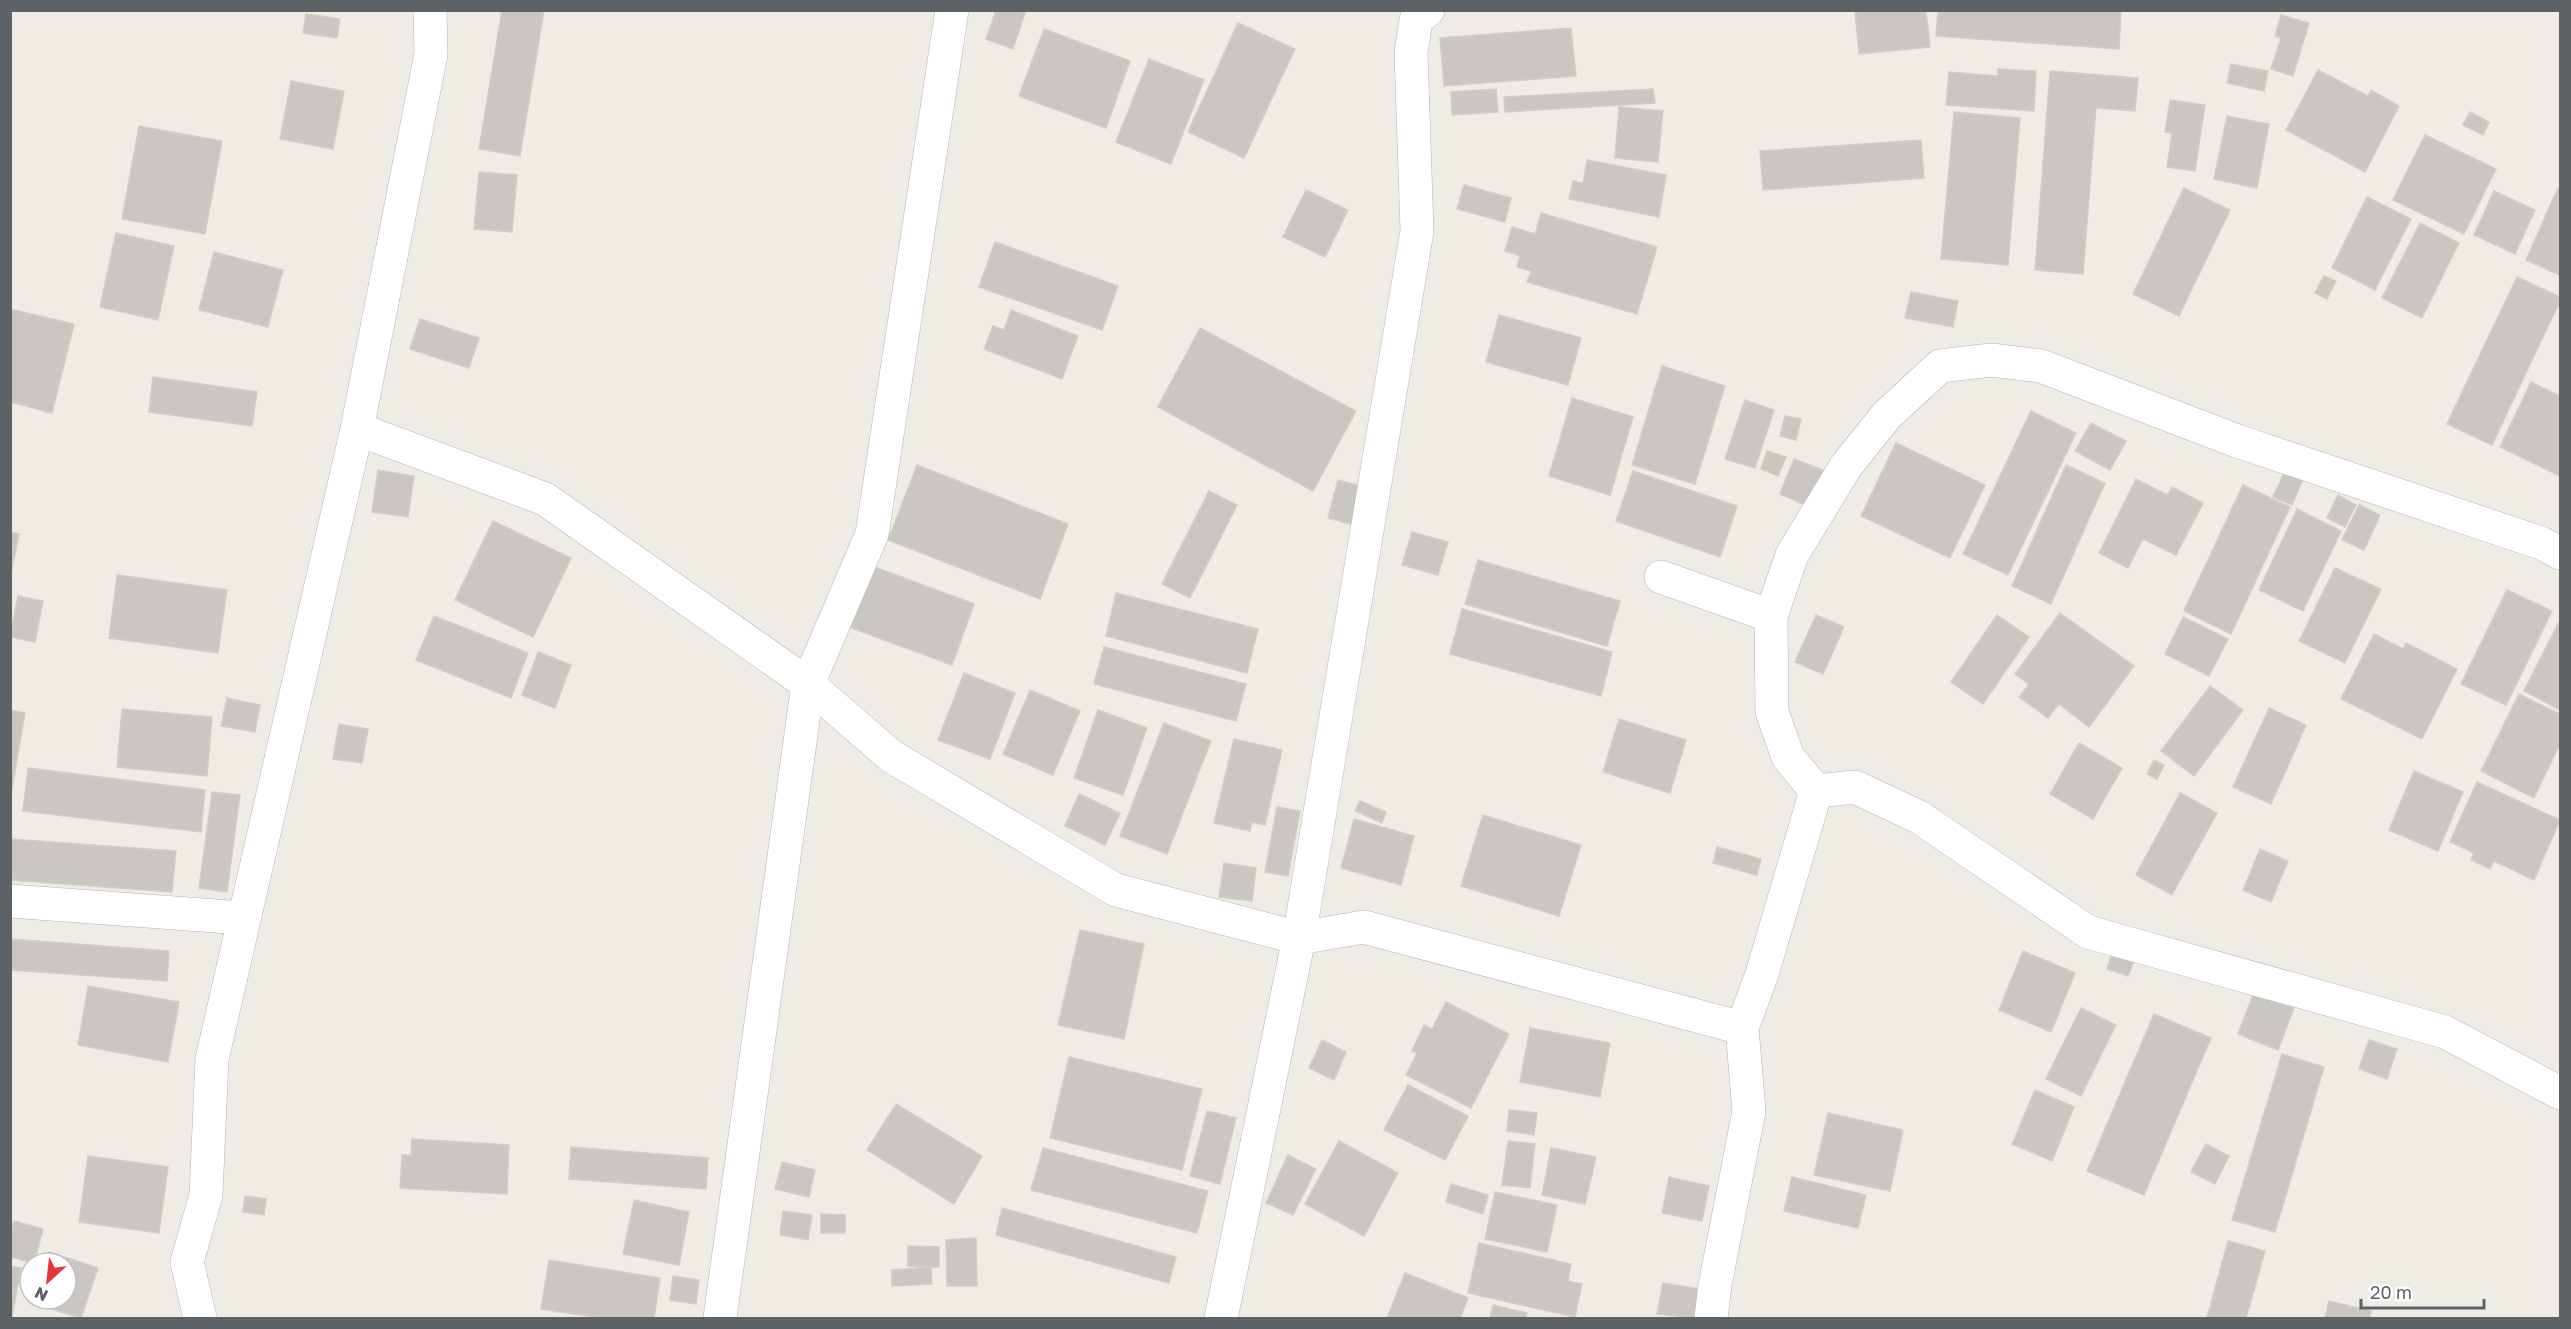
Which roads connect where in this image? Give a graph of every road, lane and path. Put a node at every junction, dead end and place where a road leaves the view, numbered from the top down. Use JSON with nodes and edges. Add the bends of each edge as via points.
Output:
{"nodes":[{"id":1,"x":430,"y":10,"type":"edge"},
{"id":2,"x":952,"y":10,"type":"edge"},
{"id":3,"x":1428,"y":10,"type":"edge"},
{"id":4,"x":357,"y":429,"type":"junction"},
{"id":5,"x":2560,"y":553,"type":"edge"},
{"id":6,"x":1661,"y":577,"type":"dead end"},
{"id":7,"x":1771,"y":616,"type":"junction"},
{"id":8,"x":808,"y":684,"type":"junction"},
{"id":9,"x":1816,"y":791,"type":"junction"},
{"id":10,"x":10,"y":901,"type":"edge"},
{"id":11,"x":243,"y":918,"type":"junction"},
{"id":12,"x":1299,"y":938,"type":"junction"},
{"id":13,"x":1742,"y":1028,"type":"junction"},
{"id":14,"x":2560,"y":1093,"type":"edge"},
{"id":15,"x":200,"y":1318,"type":"edge"},
{"id":16,"x":720,"y":1318,"type":"edge"},
{"id":17,"x":1221,"y":1318,"type":"edge"},
{"id":18,"x":1711,"y":1318,"type":"edge"}],
"edges":[{"from":1,"to":4,"type":"street","via":[[431,54]]},
{"from":2,"to":8,"type":"street","via":[[872,534]]},
{"from":3,"to":12,"type":"street","via":[[1416,20],[1411,53],[1417,231]]},
{"from":4,"to":8,"type":"street","via":[[545,499]]},
{"from":4,"to":11,"type":"street"},
{"from":5,"to":7,"type":"street","via":[[2541,543],[2237,441],[2041,366],[1991,360],[1940,366],[1887,416],[1846,466],[1792,555]]},
{"from":6,"to":7,"type":"street"},
{"from":7,"to":9,"type":"street","via":[[1772,712],[1788,757]]},
{"from":8,"to":12,"type":"street","via":[[891,756],[1116,890]]},
{"from":8,"to":16,"type":"street"},
{"from":9,"to":13,"type":"street"},
{"from":9,"to":14,"type":"street","via":[[1855,787],[1919,817],[2088,932],[2445,1032]]},
{"from":10,"to":11,"type":"street"},
{"from":11,"to":15,"type":"street","via":[[212,1059],[206,1195],[187,1262]]},
{"from":12,"to":13,"type":"street","via":[[1364,927]]},
{"from":12,"to":17,"type":"street"},
{"from":13,"to":18,"type":"street","via":[[1749,1111]]}]}
